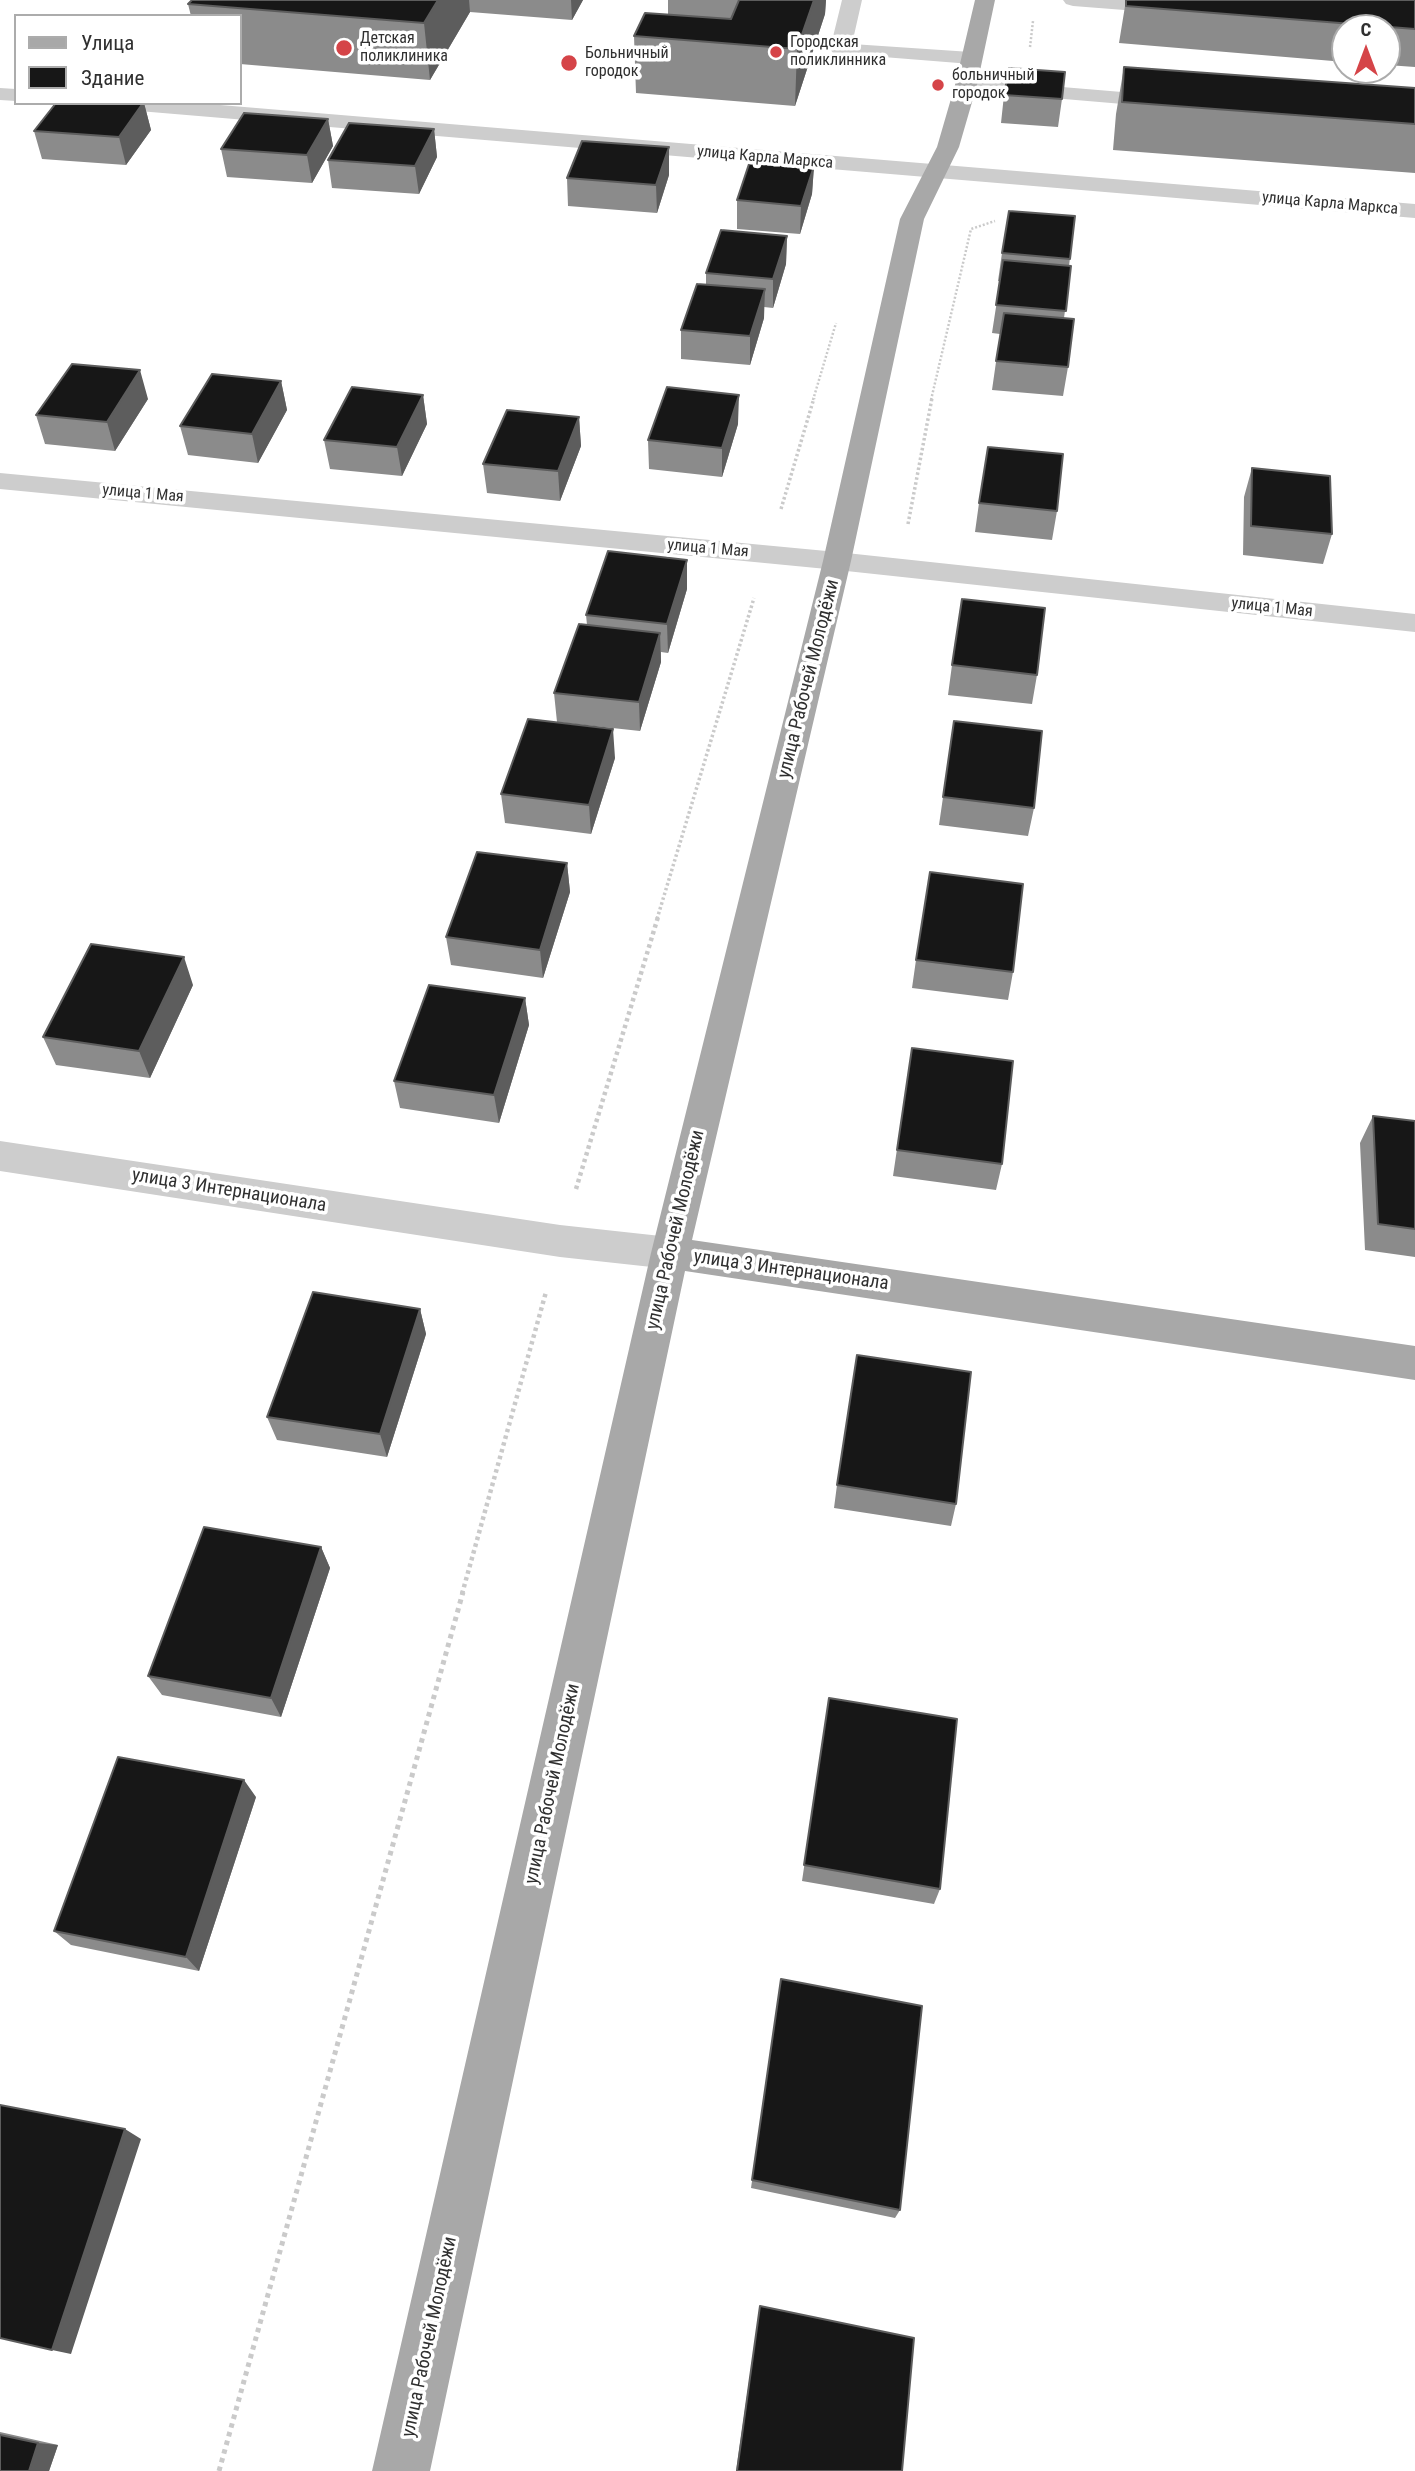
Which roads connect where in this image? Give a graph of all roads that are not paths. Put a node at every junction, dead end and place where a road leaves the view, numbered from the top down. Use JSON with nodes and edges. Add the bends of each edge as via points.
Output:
{"nodes":[{"id":1,"x":852,"y":0,"type":"edge"},
{"id":2,"x":985,"y":0,"type":"edge"},
{"id":3,"x":1073,"y":0,"type":"edge"},
{"id":4,"x":1196,"y":9,"type":"edge"},
{"id":5,"x":971,"y":58,"type":"junction"},
{"id":6,"x":966,"y":85,"type":"junction"},
{"id":7,"x":1186,"y":103,"type":"edge"},
{"id":8,"x":139,"y":105,"type":"edge"},
{"id":9,"x":936,"y":172,"type":"junction"},
{"id":10,"x":1415,"y":211,"type":"edge"},
{"id":11,"x":0,"y":481,"type":"edge"},
{"id":12,"x":837,"y":561,"type":"junction"},
{"id":13,"x":1415,"y":623,"type":"edge"},
{"id":14,"x":0,"y":1156,"type":"edge"},
{"id":15,"x":670,"y":1253,"type":"junction"},
{"id":16,"x":1415,"y":1363,"type":"edge"},
{"id":17,"x":401,"y":2471,"type":"edge"}],
"edges":[{"from":1,"to":5,"type":"street","via":[[840,49]]},
{"from":2,"to":5,"type":"main road","name":"улица Рабочей Молодёжи"},
{"from":3,"to":4,"type":"street"},
{"from":5,"to":6,"type":"main road","name":"улица Рабочей Молодёжи"},
{"from":6,"to":7,"type":"street"},
{"from":6,"to":9,"type":"main road","name":"улица Рабочей Молодёжи","via":[[948,148]]},
{"from":8,"to":9,"type":"street","name":"улица Карла Маркса"},
{"from":9,"to":10,"type":"street","name":"улица Карла Маркса"},
{"from":9,"to":12,"type":"main road","name":"улица Рабочей Молодёжи","via":[[912,219]]},
{"from":11,"to":12,"type":"street","name":"улица 1 Мая"},
{"from":12,"to":13,"type":"street","name":"улица 1 Мая"},
{"from":12,"to":15,"type":"main road","name":"улица Рабочей Молодёжи"},
{"from":14,"to":15,"type":"street","name":"улица 3 Интернационала","via":[[560,1241]]},
{"from":15,"to":16,"type":"main road","name":"улица 3 Интернационала"},
{"from":15,"to":17,"type":"main road","name":"улица Рабочей Молодёжи"}]}
